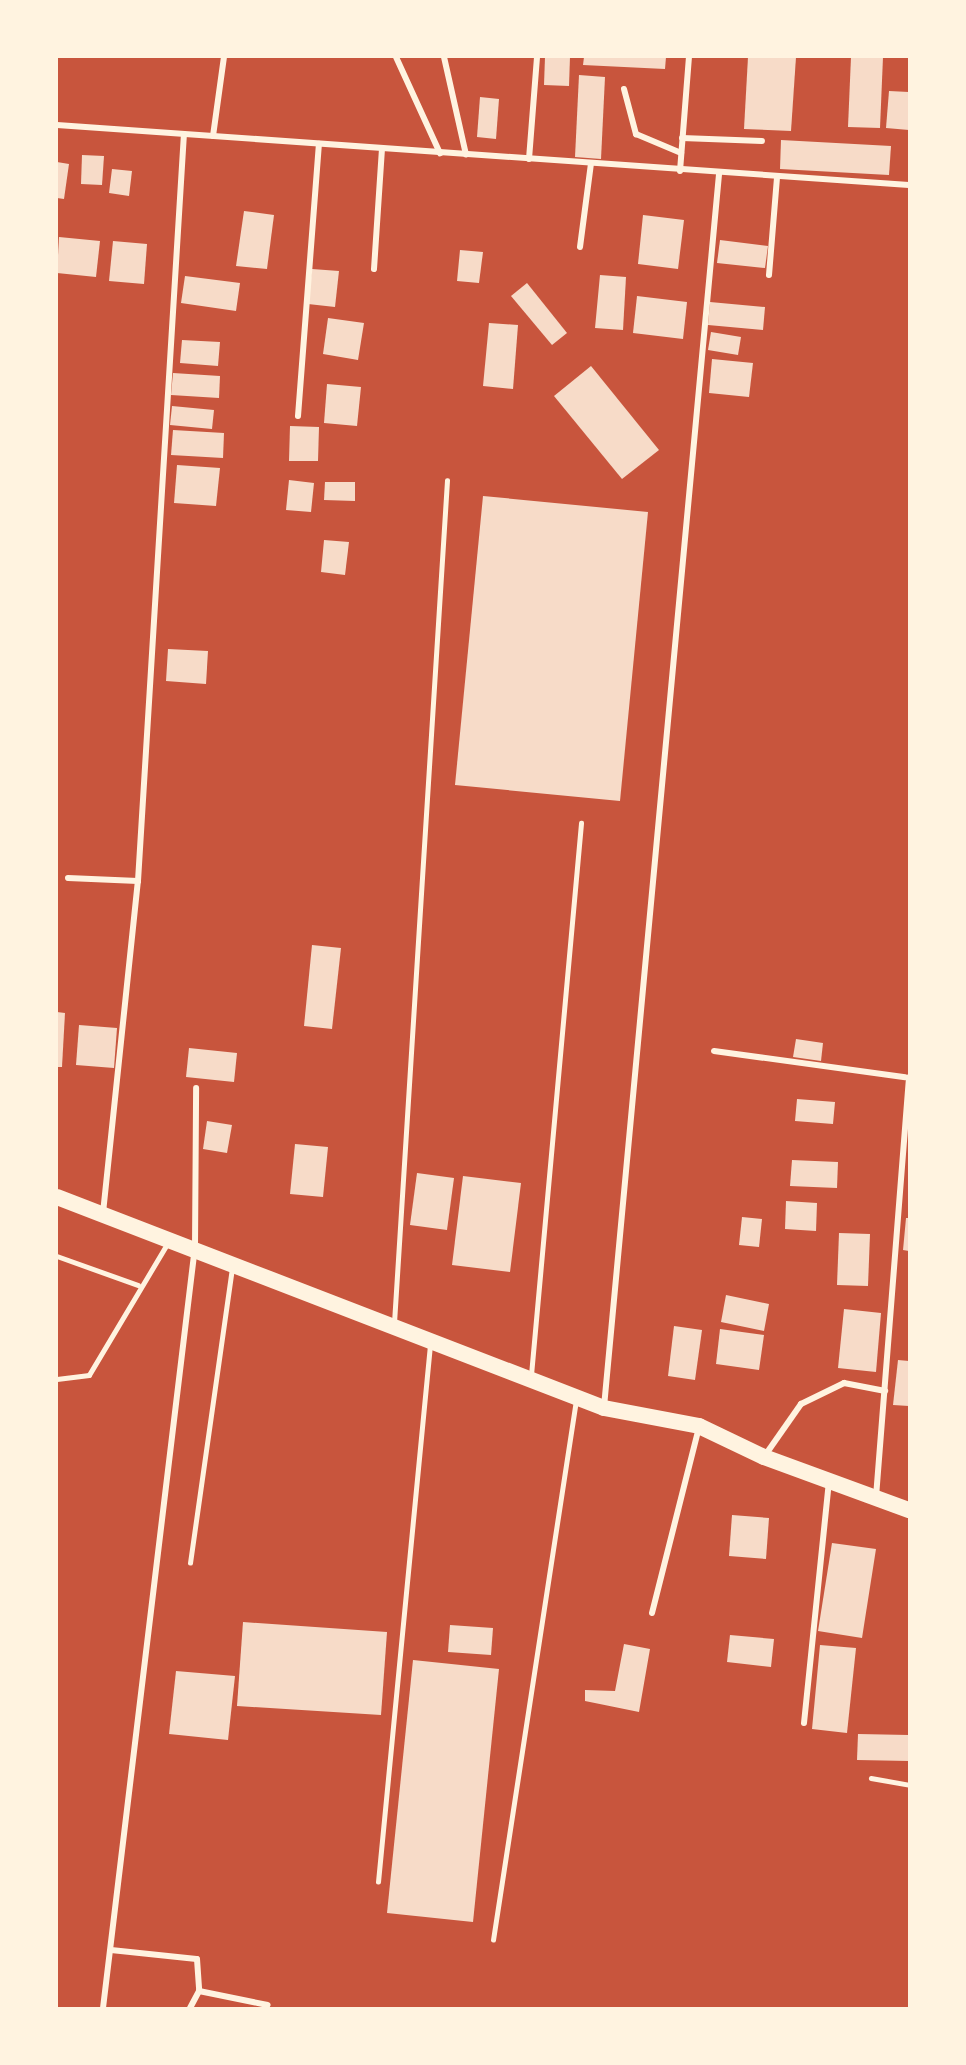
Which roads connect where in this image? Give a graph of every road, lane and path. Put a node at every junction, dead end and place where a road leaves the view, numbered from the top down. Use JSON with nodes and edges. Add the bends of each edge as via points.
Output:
{"nodes":[{"id":1,"x":224,"y":57,"type":"edge"},
{"id":2,"x":396,"y":57,"type":"edge"},
{"id":3,"x":444,"y":57,"type":"edge"},
{"id":4,"x":537,"y":57,"type":"edge"},
{"id":5,"x":689,"y":57,"type":"edge"},
{"id":6,"x":624,"y":89,"type":"dead end"},
{"id":7,"x":57,"y":125,"type":"edge"},
{"id":8,"x":184,"y":134,"type":"junction"},
{"id":9,"x":213,"y":136,"type":"junction"},
{"id":10,"x":682,"y":138,"type":"junction"},
{"id":11,"x":762,"y":141,"type":"dead end"},
{"id":12,"x":319,"y":144,"type":"junction"},
{"id":13,"x":382,"y":150,"type":"junction"},
{"id":14,"x":440,"y":153,"type":"junction"},
{"id":15,"x":681,"y":153,"type":"junction"},
{"id":16,"x":466,"y":155,"type":"junction"},
{"id":17,"x":529,"y":159,"type":"junction"},
{"id":18,"x":591,"y":164,"type":"junction"},
{"id":19,"x":680,"y":171,"type":"junction"},
{"id":20,"x":719,"y":174,"type":"junction"},
{"id":21,"x":777,"y":178,"type":"junction"},
{"id":22,"x":909,"y":185,"type":"edge"},
{"id":23,"x":580,"y":247,"type":"dead end"},
{"id":24,"x":374,"y":269,"type":"dead end"},
{"id":25,"x":769,"y":276,"type":"dead end"},
{"id":26,"x":298,"y":416,"type":"dead end"},
{"id":27,"x":447,"y":481,"type":"dead end"},
{"id":28,"x":581,"y":823,"type":"dead end"},
{"id":29,"x":68,"y":878,"type":"dead end"},
{"id":30,"x":138,"y":881,"type":"junction"},
{"id":31,"x":714,"y":1051,"type":"dead end"},
{"id":32,"x":907,"y":1077,"type":"edge"},
{"id":33,"x":196,"y":1088,"type":"dead end"},
{"id":34,"x":57,"y":1197,"type":"edge"},
{"id":35,"x":103,"y":1214,"type":"junction"},
{"id":36,"x":170,"y":1239,"type":"junction"},
{"id":37,"x":195,"y":1247,"type":"junction"},
{"id":38,"x":57,"y":1256,"type":"edge"},
{"id":39,"x":232,"y":1264,"type":"junction"},
{"id":40,"x":138,"y":1285,"type":"junction"},
{"id":41,"x":394,"y":1326,"type":"junction"},
{"id":42,"x":430,"y":1342,"type":"junction"},
{"id":43,"x":57,"y":1379,"type":"edge"},
{"id":44,"x":530,"y":1380,"type":"junction"},
{"id":45,"x":885,"y":1390,"type":"junction"},
{"id":46,"x":576,"y":1397,"type":"junction"},
{"id":47,"x":604,"y":1408,"type":"junction"},
{"id":48,"x":699,"y":1426,"type":"junction"},
{"id":49,"x":764,"y":1457,"type":"junction"},
{"id":50,"x":829,"y":1482,"type":"junction"},
{"id":51,"x":876,"y":1498,"type":"junction"},
{"id":52,"x":909,"y":1510,"type":"edge"},
{"id":53,"x":190,"y":1563,"type":"dead end"},
{"id":54,"x":652,"y":1613,"type":"dead end"},
{"id":55,"x":804,"y":1724,"type":"dead end"},
{"id":56,"x":870,"y":1778,"type":"dead end"},
{"id":57,"x":909,"y":1785,"type":"edge"},
{"id":58,"x":378,"y":1882,"type":"dead end"},
{"id":59,"x":493,"y":1940,"type":"dead end"},
{"id":60,"x":111,"y":1950,"type":"junction"},
{"id":61,"x":199,"y":1991,"type":"junction"},
{"id":62,"x":268,"y":2004,"type":"dead end"},
{"id":63,"x":103,"y":2008,"type":"edge"},
{"id":64,"x":190,"y":2008,"type":"edge"}],
"edges":[{"from":1,"to":9,"type":"street"},
{"from":2,"to":14,"type":"street"},
{"from":3,"to":16,"type":"street"},
{"from":4,"to":17,"type":"street"},
{"from":5,"to":10,"type":"street"},
{"from":6,"to":15,"type":"street","via":[[636,134]]},
{"from":7,"to":8,"type":"street"},
{"from":8,"to":9,"type":"street"},
{"from":8,"to":30,"type":"street"},
{"from":9,"to":12,"type":"street"},
{"from":10,"to":11,"type":"street"},
{"from":10,"to":15,"type":"street"},
{"from":12,"to":13,"type":"street"},
{"from":12,"to":26,"type":"street"},
{"from":13,"to":14,"type":"street"},
{"from":13,"to":24,"type":"street"},
{"from":14,"to":16,"type":"street"},
{"from":15,"to":19,"type":"street"},
{"from":16,"to":17,"type":"street"},
{"from":17,"to":18,"type":"street"},
{"from":18,"to":19,"type":"street"},
{"from":18,"to":23,"type":"street"},
{"from":19,"to":20,"type":"street"},
{"from":20,"to":21,"type":"street"},
{"from":20,"to":47,"type":"street"},
{"from":21,"to":22,"type":"street"},
{"from":21,"to":25,"type":"street"},
{"from":27,"to":41,"type":"lane"},
{"from":28,"to":44,"type":"lane"},
{"from":29,"to":30,"type":"street"},
{"from":30,"to":35,"type":"street"},
{"from":31,"to":32,"type":"street"},
{"from":32,"to":45,"type":"street"},
{"from":33,"to":37,"type":"street"},
{"from":34,"to":35,"type":"highway"},
{"from":35,"to":36,"type":"highway"},
{"from":36,"to":37,"type":"highway"},
{"from":36,"to":40,"type":"lane"},
{"from":37,"to":39,"type":"highway"},
{"from":37,"to":60,"type":"street"},
{"from":38,"to":40,"type":"lane"},
{"from":39,"to":41,"type":"highway"},
{"from":39,"to":53,"type":"lane"},
{"from":40,"to":43,"type":"lane","via":[[88,1375]]},
{"from":41,"to":42,"type":"highway"},
{"from":42,"to":44,"type":"highway"},
{"from":42,"to":58,"type":"lane"},
{"from":44,"to":46,"type":"highway"},
{"from":45,"to":49,"type":"street","via":[[844,1383],[801,1404]]},
{"from":45,"to":51,"type":"street"},
{"from":46,"to":47,"type":"highway"},
{"from":46,"to":59,"type":"lane"},
{"from":47,"to":48,"type":"highway"},
{"from":48,"to":49,"type":"highway"},
{"from":48,"to":54,"type":"street"},
{"from":49,"to":50,"type":"highway"},
{"from":50,"to":51,"type":"highway"},
{"from":50,"to":55,"type":"street"},
{"from":51,"to":52,"type":"highway"},
{"from":56,"to":57,"type":"lane"},
{"from":60,"to":61,"type":"street","via":[[197,1959]]},
{"from":60,"to":63,"type":"street"},
{"from":61,"to":62,"type":"street"},
{"from":61,"to":64,"type":"street"}]}
